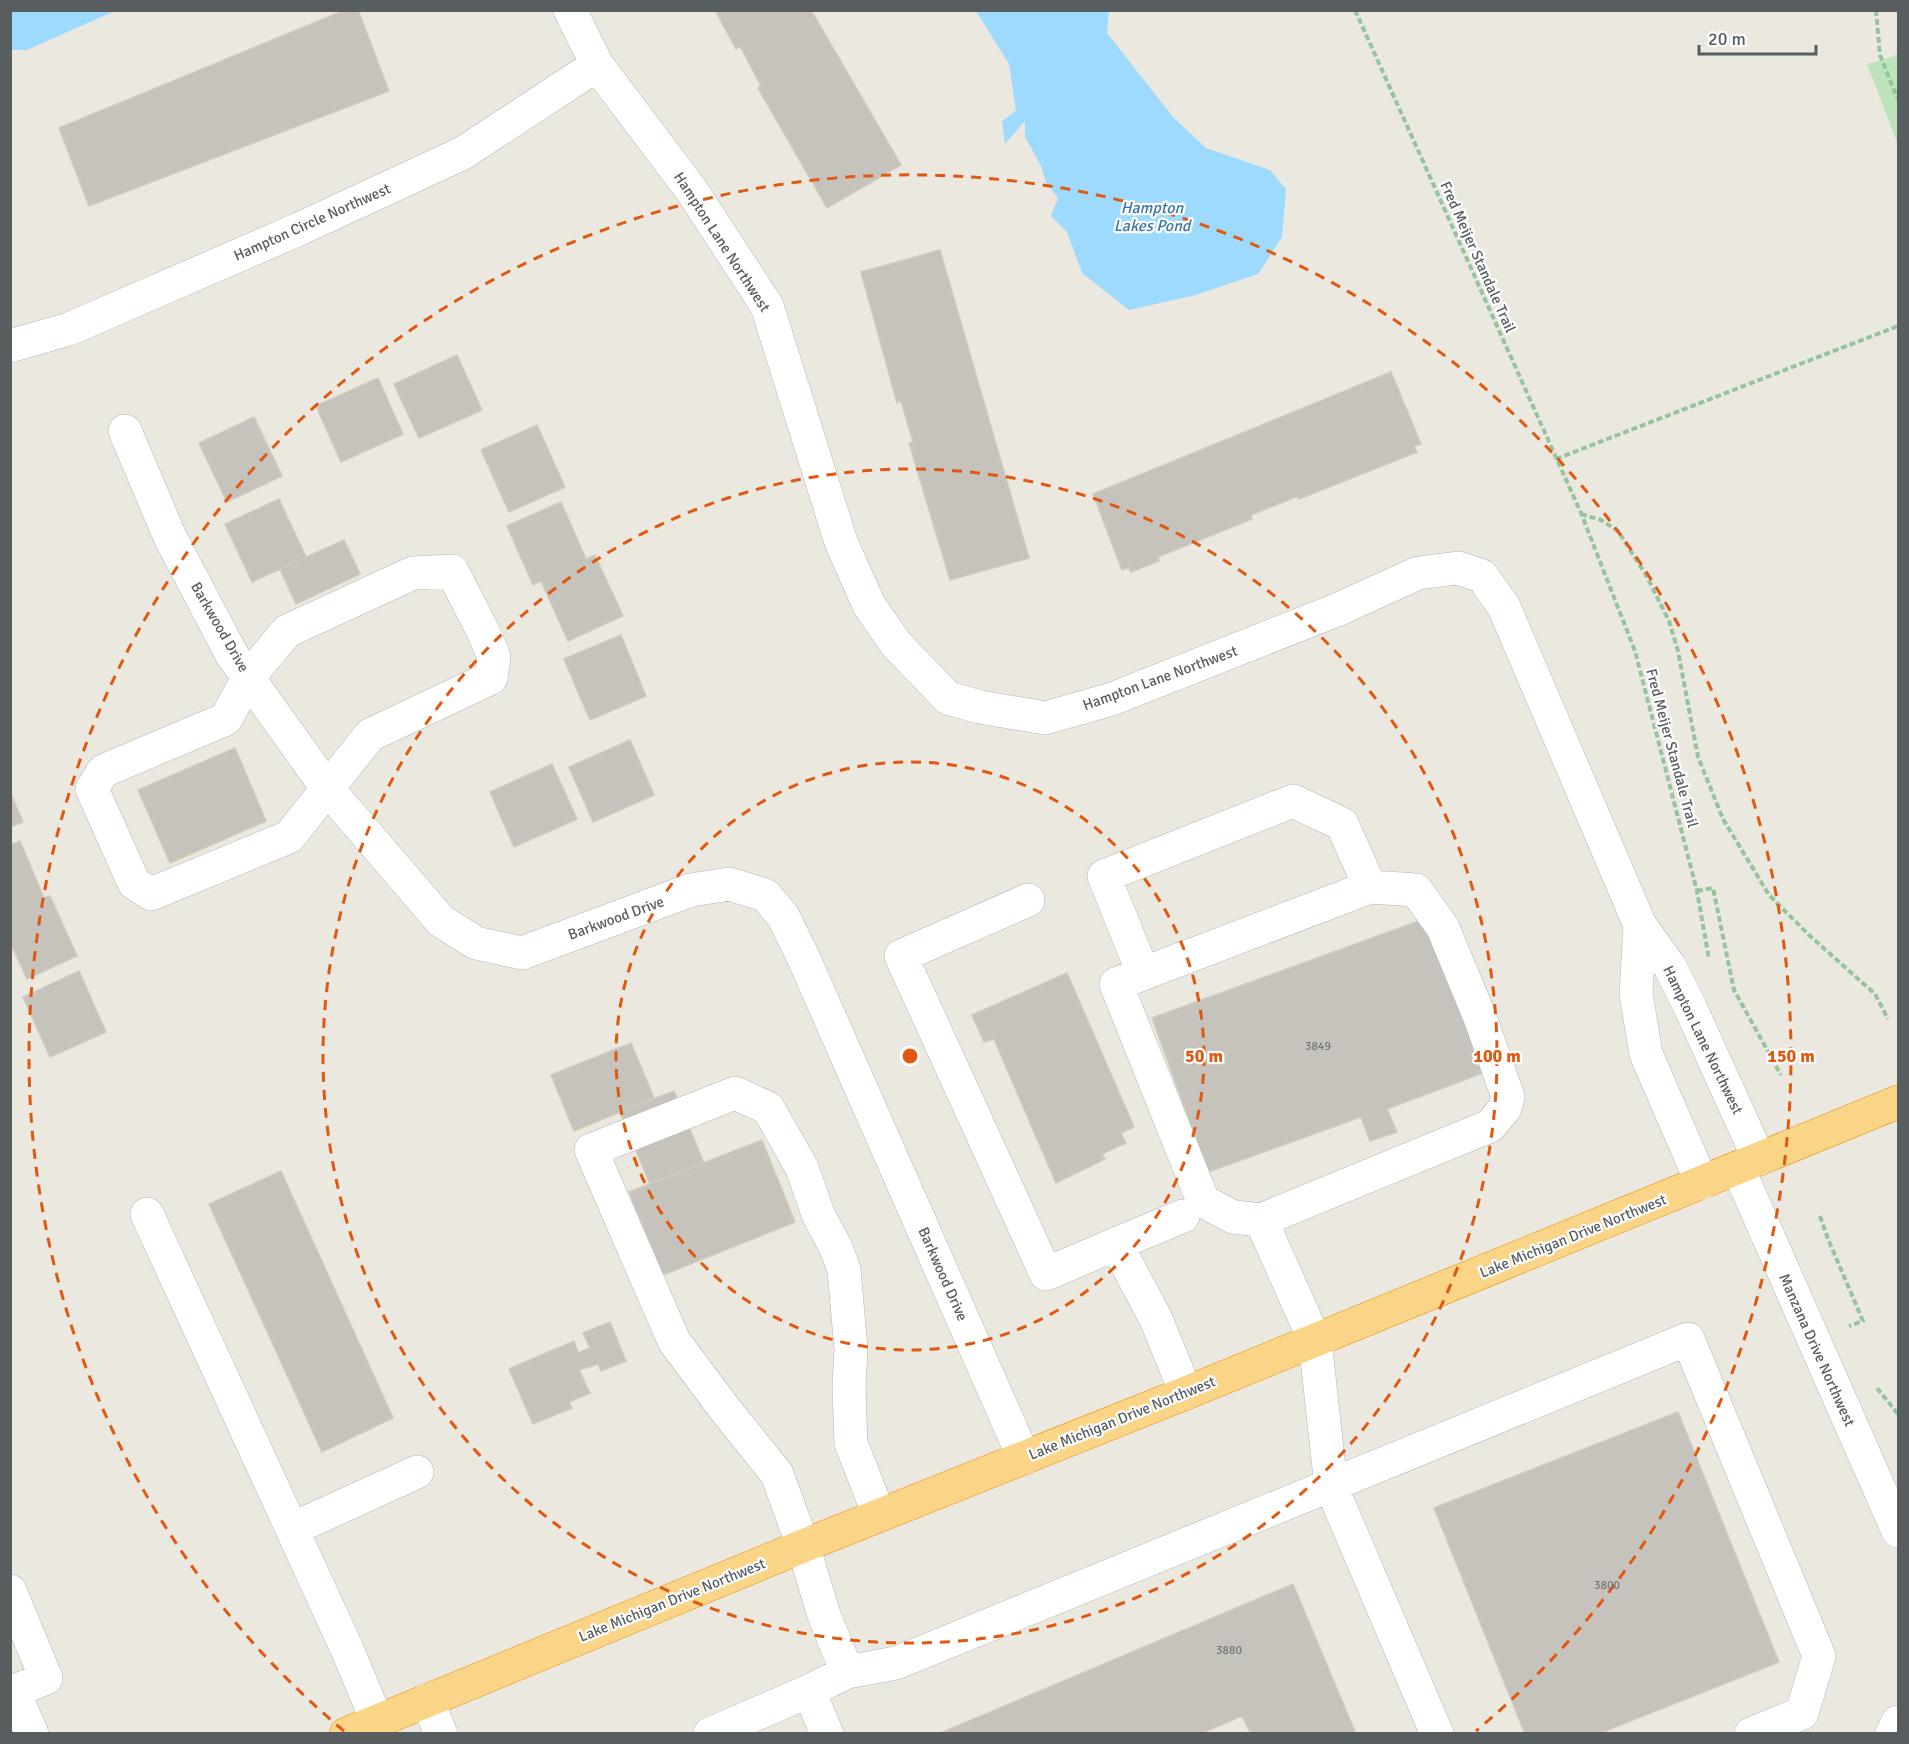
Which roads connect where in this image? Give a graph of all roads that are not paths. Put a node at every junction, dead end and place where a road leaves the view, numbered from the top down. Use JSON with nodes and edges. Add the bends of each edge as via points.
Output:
{"nodes":[{"id":1,"x":570,"y":10,"type":"edge"},
{"id":2,"x":597,"y":64,"type":"junction"},
{"id":3,"x":10,"y":346,"type":"edge"},
{"id":4,"x":125,"y":431,"type":"dead end"},
{"id":5,"x":248,"y":678,"type":"junction"},
{"id":6,"x":327,"y":788,"type":"junction"},
{"id":7,"x":1370,"y":887,"type":"junction"},
{"id":8,"x":1028,"y":900,"type":"dead end"},
{"id":9,"x":1640,"y":925,"type":"junction"},
{"id":10,"x":1143,"y":973,"type":"junction"},
{"id":11,"x":1899,"y":1102,"type":"edge"},
{"id":12,"x":1748,"y":1164,"type":"junction"},
{"id":13,"x":1702,"y":1183,"type":"junction"},
{"id":14,"x":147,"y":1214,"type":"dead end"},
{"id":15,"x":1183,"y":1216,"type":"dead end"},
{"id":16,"x":1261,"y":1220,"type":"junction"},
{"id":17,"x":1116,"y":1244,"type":"junction"},
{"id":18,"x":1314,"y":1341,"type":"junction"},
{"id":19,"x":1186,"y":1393,"type":"junction"},
{"id":20,"x":1024,"y":1458,"type":"junction"},
{"id":21,"x":417,"y":1472,"type":"dead end"},
{"id":22,"x":1331,"y":1486,"type":"junction"},
{"id":23,"x":879,"y":1515,"type":"junction"},
{"id":24,"x":292,"y":1528,"type":"junction"},
{"id":25,"x":1899,"y":1531,"type":"edge"},
{"id":26,"x":803,"y":1546,"type":"junction"},
{"id":27,"x":10,"y":1591,"type":"edge"},
{"id":28,"x":847,"y":1672,"type":"junction"},
{"id":29,"x":809,"y":1691,"type":"junction"},
{"id":30,"x":12,"y":1692,"type":"edge"},
{"id":31,"x":427,"y":1700,"type":"junction"},
{"id":32,"x":377,"y":1721,"type":"junction"},
{"id":33,"x":1899,"y":1722,"type":"edge"},
{"id":34,"x":32,"y":1734,"type":"edge"},
{"id":35,"x":346,"y":1734,"type":"edge"},
{"id":36,"x":441,"y":1734,"type":"edge"},
{"id":37,"x":710,"y":1734,"type":"edge"},
{"id":38,"x":827,"y":1734,"type":"edge"},
{"id":39,"x":1437,"y":1734,"type":"edge"},
{"id":40,"x":1751,"y":1734,"type":"edge"},
{"id":41,"x":1892,"y":1734,"type":"edge"}],
"edges":[{"from":1,"to":2,"type":"street","name":"Hampton Lane Northwest"},
{"from":2,"to":3,"type":"street","name":"Hampton Circle Northwest","via":[[463,153],[69,328]]},
{"from":2,"to":9,"type":"street","name":"Hampton Lane Northwest","via":[[692,191],[766,306],[841,542],[869,605],[896,644],[948,698],[1045,718],[1112,699],[1339,609],[1418,573],[1458,568],[1482,576],[1504,607]]},
{"from":4,"to":5,"type":"street","name":"Barkwood Drive","via":[[170,537],[232,656]]},
{"from":5,"to":6,"type":"street","name":"Barkwood Drive"},
{"from":5,"to":6,"type":"street","via":[[226,719],[103,771],[92,789],[134,884],[151,894],[289,837]]},
{"from":5,"to":6,"type":"street","via":[[287,631],[413,573],[452,571],[494,657],[491,678],[370,735]]},
{"from":6,"to":20,"type":"street","name":"Barkwood Drive","via":[[441,921],[476,943],[522,953],[691,890],[729,884],[765,895],[783,916],[804,959]]},
{"from":7,"to":10,"type":"street"},
{"from":7,"to":10,"type":"street","via":[[1342,824],[1293,801],[1104,876]]},
{"from":7,"to":16,"type":"street","via":[[1416,890],[1443,928],[1505,1086],[1505,1108],[1490,1126]]},
{"from":8,"to":17,"type":"street","via":[[902,956],[1046,1274]]},
{"from":9,"to":12,"type":"street","name":"Hampton Lane Northwest","via":[[1670,967],[1691,1009]]},
{"from":9,"to":13,"type":"street","name":"Hampton Lane Northwest","via":[[1636,994],[1646,1054]]},
{"from":10,"to":16,"type":"street","via":[[1116,984],[1203,1201],[1233,1217]]},
{"from":11,"to":12,"type":"highway","name":"Lake Michigan Drive Northwest"},
{"from":12,"to":13,"type":"highway","name":"Lake Michigan Drive Northwest"},
{"from":12,"to":25,"type":"street","name":"Manzana Drive Northwest"},
{"from":13,"to":18,"type":"highway","name":"Lake Michigan Drive Northwest"},
{"from":14,"to":24,"type":"street"},
{"from":15,"to":17,"type":"street"},
{"from":16,"to":18,"type":"street"},
{"from":17,"to":19,"type":"street","via":[[1156,1320]]},
{"from":18,"to":19,"type":"highway","name":"Lake Michigan Drive Northwest"},
{"from":18,"to":22,"type":"street"},
{"from":19,"to":20,"type":"highway","name":"Lake Michigan Drive Northwest"},
{"from":20,"to":23,"type":"highway","name":"Lake Michigan Drive Northwest"},
{"from":21,"to":24,"type":"street"},
{"from":22,"to":28,"type":"street","via":[[896,1663]]},
{"from":22,"to":39,"type":"street"},
{"from":22,"to":40,"type":"street","via":[[1688,1339],[1819,1656],[1802,1713]]},
{"from":23,"to":26,"type":"highway","name":"Lake Michigan Drive Northwest"},
{"from":23,"to":26,"type":"street","via":[[851,1443],[851,1349],[844,1270],[802,1168],[768,1108],[735,1093],[591,1150],[674,1341],[777,1474]]},
{"from":24,"to":32,"type":"street"},
{"from":26,"to":28,"type":"street"},
{"from":26,"to":31,"type":"highway","name":"Lake Michigan Drive Northwest"},
{"from":27,"to":30,"type":"street","via":[[46,1678]]},
{"from":28,"to":29,"type":"street"},
{"from":29,"to":37,"type":"street"},
{"from":29,"to":38,"type":"street"},
{"from":30,"to":34,"type":"street"},
{"from":31,"to":32,"type":"highway","name":"Lake Michigan Drive Northwest"},
{"from":31,"to":36,"type":"street"},
{"from":32,"to":35,"type":"highway","name":"Lake Michigan Drive Northwest"},
{"from":33,"to":41,"type":"street"}]}
